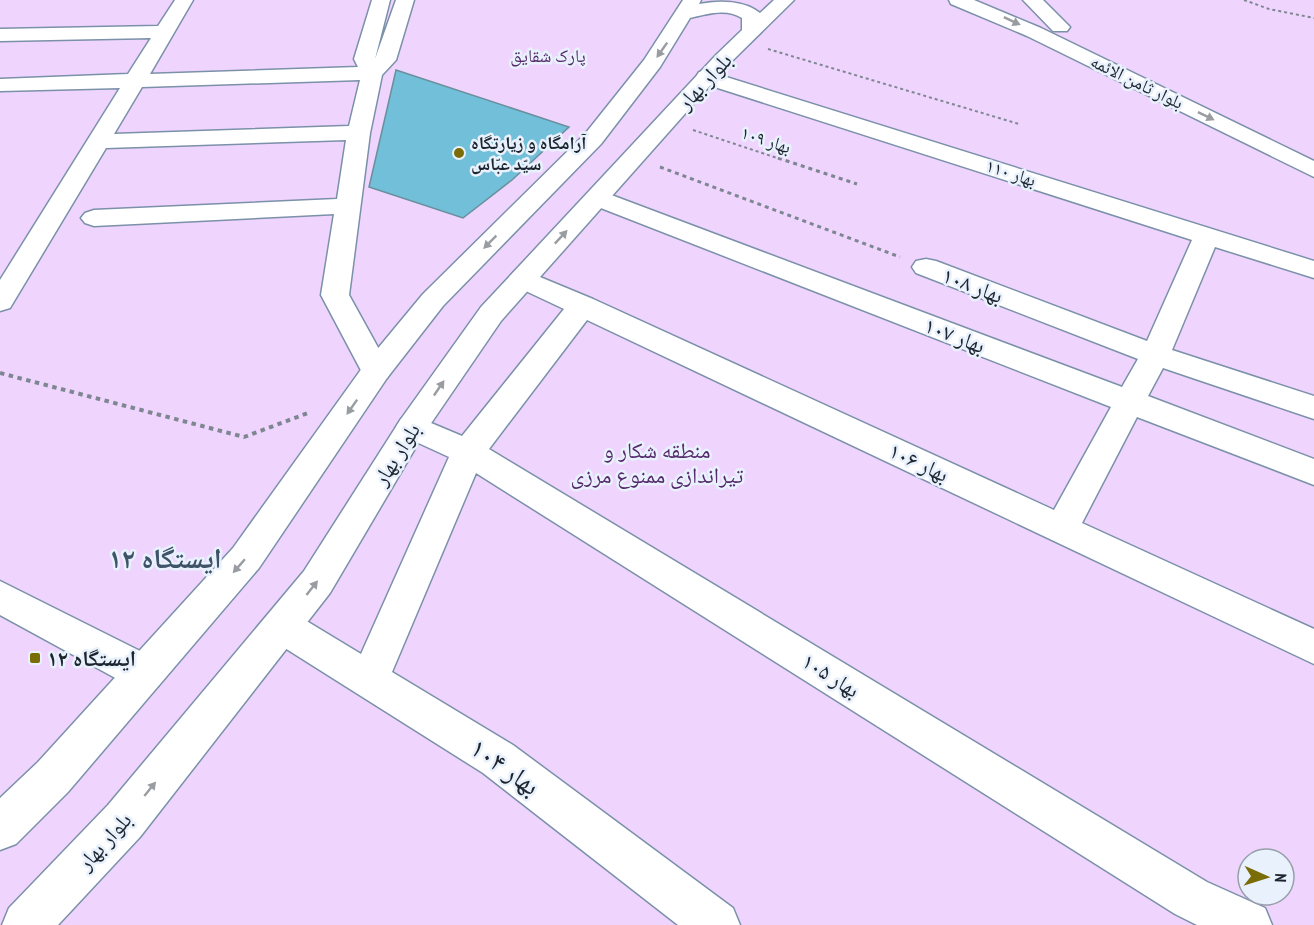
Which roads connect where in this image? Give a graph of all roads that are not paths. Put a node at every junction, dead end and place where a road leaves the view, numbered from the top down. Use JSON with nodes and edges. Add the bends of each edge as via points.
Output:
{"nodes":[{"id":1,"x":184,"y":0,"type":"edge"},
{"id":2,"x":381,"y":0,"type":"edge"},
{"id":3,"x":405,"y":0,"type":"edge"},
{"id":4,"x":785,"y":0,"type":"edge"},
{"id":5,"x":958,"y":0,"type":"edge"},
{"id":6,"x":1006,"y":0,"type":"edge"},
{"id":7,"x":1032,"y":0,"type":"edge"},
{"id":8,"x":689,"y":7,"type":"edge"},
{"id":9,"x":1060,"y":27,"type":"junction"},
{"id":10,"x":163,"y":32,"type":"junction"},
{"id":11,"x":0,"y":35,"type":"edge"},
{"id":12,"x":747,"y":36,"type":"junction"},
{"id":13,"x":372,"y":73,"type":"junction"},
{"id":14,"x":707,"y":77,"type":"junction"},
{"id":15,"x":135,"y":79,"type":"junction"},
{"id":16,"x":0,"y":85,"type":"edge"},
{"id":17,"x":359,"y":133,"type":"junction"},
{"id":18,"x":97,"y":141,"type":"junction"},
{"id":19,"x":1314,"y":149,"type":"edge"},
{"id":20,"x":1314,"y":170,"type":"edge"},
{"id":21,"x":597,"y":198,"type":"junction"},
{"id":22,"x":348,"y":207,"type":"junction"},
{"id":23,"x":94,"y":218,"type":"dead end"},
{"id":24,"x":1207,"y":236,"type":"junction"},
{"id":25,"x":926,"y":267,"type":"road end"},
{"id":26,"x":1314,"y":270,"type":"edge"},
{"id":27,"x":523,"y":279,"type":"junction"},
{"id":28,"x":0,"y":302,"type":"edge"},
{"id":29,"x":583,"y":305,"type":"junction"},
{"id":30,"x":1155,"y":355,"type":"junction"},
{"id":31,"x":368,"y":383,"type":"junction"},
{"id":32,"x":1129,"y":402,"type":"junction"},
{"id":33,"x":1314,"y":408,"type":"edge"},
{"id":34,"x":412,"y":427,"type":"junction"},
{"id":35,"x":468,"y":452,"type":"junction"},
{"id":36,"x":1314,"y":472,"type":"edge"},
{"id":37,"x":1061,"y":529,"type":"junction"},
{"id":38,"x":0,"y":597,"type":"edge"},
{"id":39,"x":282,"y":626,"type":"junction"},
{"id":40,"x":1314,"y":647,"type":"edge"},
{"id":41,"x":144,"y":673,"type":"junction"},
{"id":42,"x":369,"y":680,"type":"junction"},
{"id":43,"x":0,"y":828,"type":"edge"},
{"id":44,"x":26,"y":925,"type":"edge"},
{"id":45,"x":716,"y":925,"type":"edge"},
{"id":46,"x":1248,"y":925,"type":"edge"}],
"edges":[{"from":1,"to":10,"type":"street"},
{"from":2,"to":13,"type":"street","via":[[364,59]]},
{"from":3,"to":13,"type":"street","via":[[386,60]]},
{"from":4,"to":12,"type":"street","name":"بلوار بهار"},
{"from":5,"to":20,"type":"street","name":"بلوار ثامن الائمه","one_way":true,"via":[[1034,32]]},
{"from":6,"to":9,"type":"street","name":"بلوار ثامن الائمه"},
{"from":7,"to":9,"type":"street"},
{"from":8,"to":12,"type":"street","via":[[736,7],[752,15]]},
{"from":8,"to":31,"type":"street","one_way":true,"via":[[635,87],[593,139],[433,300]]},
{"from":9,"to":19,"type":"street","name":"بلوار ثامن الائمه"},
{"from":10,"to":11,"type":"street"},
{"from":10,"to":15,"type":"street"},
{"from":12,"to":14,"type":"street","name":"بلوار بهار"},
{"from":13,"to":15,"type":"street"},
{"from":13,"to":17,"type":"street"},
{"from":14,"to":21,"type":"street","name":"بلوار بهار"},
{"from":14,"to":24,"type":"street","name":"بهار ۱۱۰"},
{"from":15,"to":16,"type":"street"},
{"from":15,"to":18,"type":"street"},
{"from":17,"to":18,"type":"street"},
{"from":17,"to":22,"type":"street"},
{"from":18,"to":28,"type":"street"},
{"from":27,"to":21,"type":"street","name":"بلوار بهار","one_way":true},
{"from":21,"to":32,"type":"street","name":"بهار ۱۰۷"},
{"from":22,"to":23,"type":"street"},
{"from":22,"to":31,"type":"street","via":[[335,295]]},
{"from":24,"to":26,"type":"street","name":"بهار ۱۱۰"},
{"from":24,"to":30,"type":"street"},
{"from":25,"to":30,"type":"street","name":"بهار ۱۰۸"},
{"from":27,"to":29,"type":"street","name":"بهار ۱۰۶"},
{"from":34,"to":27,"type":"street","name":"بلوار بهار","one_way":true,"via":[[491,314]]},
{"from":29,"to":35,"type":"street"},
{"from":29,"to":37,"type":"street","name":"بهار ۱۰۶"},
{"from":30,"to":32,"type":"street"},
{"from":30,"to":33,"type":"street","name":"بهار ۱۰۸"},
{"from":31,"to":41,"type":"street","one_way":true,"via":[[246,558]]},
{"from":32,"to":36,"type":"street","name":"بهار ۱۰۷"},
{"from":32,"to":37,"type":"street"},
{"from":34,"to":35,"type":"street","name":"بهار ۱۰۵"},
{"from":39,"to":34,"type":"street","name":"بلوار بهار","one_way":true,"via":[[317,582]]},
{"from":35,"to":42,"type":"street"},
{"from":35,"to":46,"type":"street","name":"بهار ۱۰۵","via":[[1181,892]]},
{"from":37,"to":40,"type":"street","name":"بهار ۱۰۶"},
{"from":38,"to":41,"type":"street"},
{"from":39,"to":42,"type":"street","name":"بهار ۱۰۴"},
{"from":44,"to":39,"type":"street","name":"بلوار بهار","one_way":true,"via":[[124,821]]},
{"from":41,"to":43,"type":"street","via":[[52,777]]},
{"from":42,"to":45,"type":"street","name":"بهار ۱۰۴","via":[[498,759]]}]}
